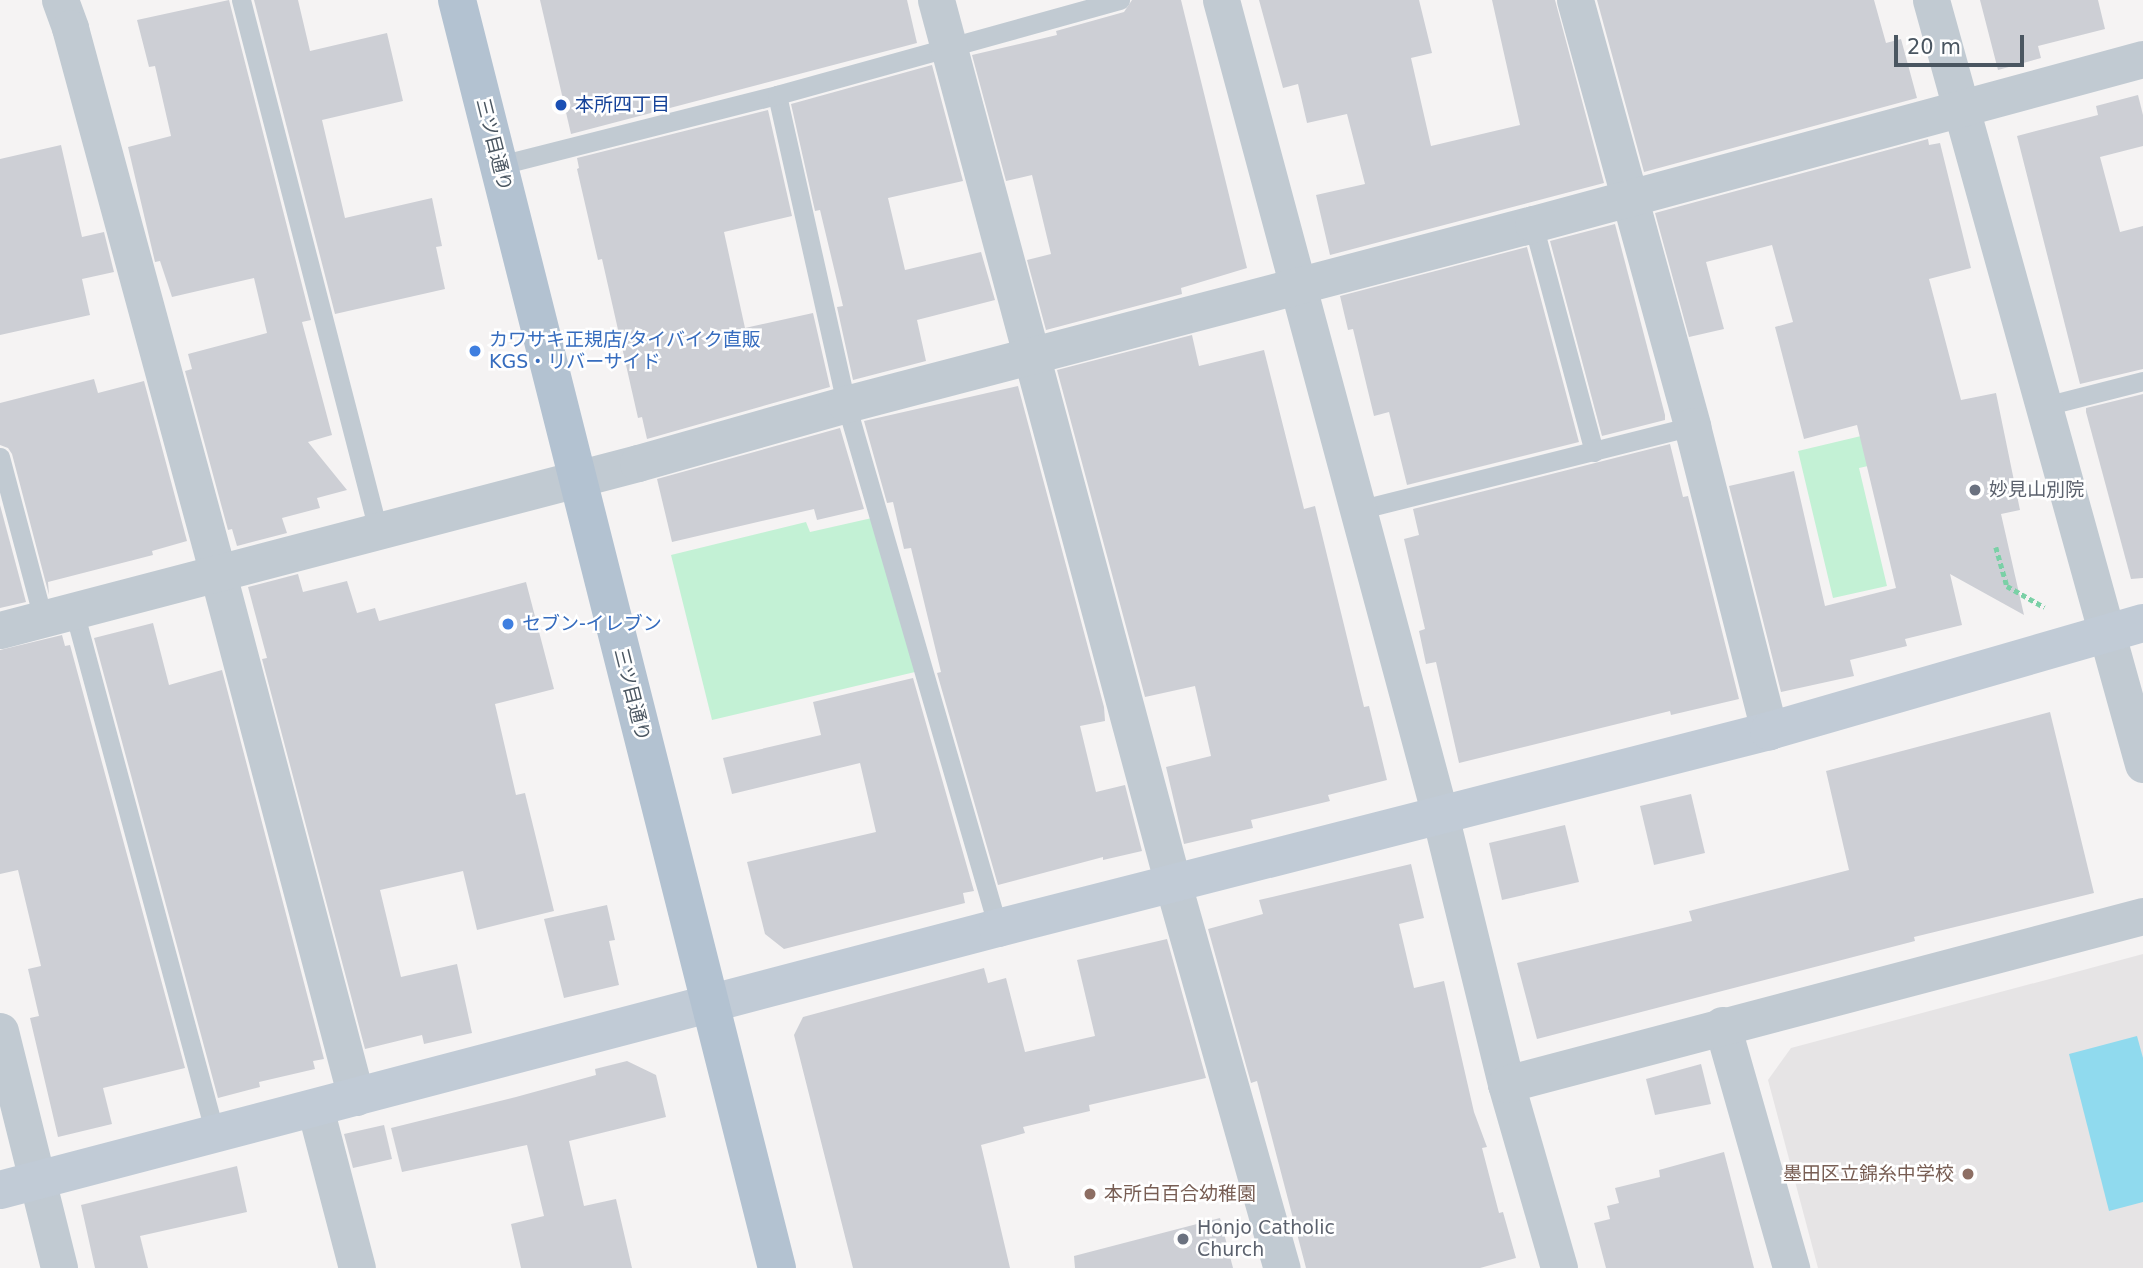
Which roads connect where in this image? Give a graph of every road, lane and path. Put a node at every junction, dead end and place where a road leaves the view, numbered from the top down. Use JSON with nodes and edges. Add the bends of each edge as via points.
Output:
{"nodes":[{"id":1,"x":60,"y":0,"type":"edge"},
{"id":2,"x":240,"y":0,"type":"edge"},
{"id":3,"x":457,"y":0,"type":"edge"},
{"id":4,"x":936,"y":0,"type":"edge"},
{"id":5,"x":1120,"y":0,"type":"edge"},
{"id":6,"x":1221,"y":0,"type":"edge"},
{"id":7,"x":1575,"y":0,"type":"edge"},
{"id":8,"x":1931,"y":0,"type":"edge"},
{"id":9,"x":950,"y":48,"type":"junction"},
{"id":10,"x":2143,"y":59,"type":"edge"},
{"id":11,"x":777,"y":95,"type":"junction"},
{"id":12,"x":1960,"y":109,"type":"junction"},
{"id":13,"x":500,"y":165,"type":"junction"},
{"id":14,"x":1629,"y":196,"type":"junction"},
{"id":15,"x":1532,"y":224,"type":"junction"},
{"id":16,"x":1297,"y":284,"type":"junction"},
{"id":17,"x":1031,"y":355,"type":"junction"},
{"id":18,"x":2143,"y":381,"type":"edge"},
{"id":19,"x":846,"y":404,"type":"junction"},
{"id":20,"x":2045,"y":406,"type":"junction"},
{"id":21,"x":1692,"y":426,"type":"junction"},
{"id":22,"x":1594,"y":452,"type":"junction"},
{"id":23,"x":0,"y":457,"type":"edge"},
{"id":24,"x":577,"y":477,"type":"junction"},
{"id":25,"x":1358,"y":510,"type":"junction"},
{"id":26,"x":378,"y":530,"type":"junction"},
{"id":27,"x":1996,"y":547,"type":"dead end"},
{"id":28,"x":218,"y":574,"type":"junction"},
{"id":29,"x":2052,"y":611,"type":"dead end"},
{"id":30,"x":58,"y":615,"type":"junction"},
{"id":31,"x":2125,"y":628,"type":"edge"},
{"id":32,"x":0,"y":630,"type":"edge"},
{"id":33,"x":1769,"y":731,"type":"junction"},
{"id":34,"x":2143,"y":764,"type":"edge"},
{"id":35,"x":1440,"y":815,"type":"junction"},
{"id":36,"x":1173,"y":884,"type":"junction"},
{"id":37,"x":2143,"y":916,"type":"edge"},
{"id":38,"x":998,"y":928,"type":"junction"},
{"id":39,"x":710,"y":1004,"type":"junction"},
{"id":40,"x":1722,"y":1025,"type":"junction"},
{"id":41,"x":0,"y":1031,"type":"edge"},
{"id":42,"x":1506,"y":1084,"type":"junction"},
{"id":43,"x":356,"y":1097,"type":"junction"},
{"id":44,"x":314,"y":1108,"type":"junction"},
{"id":45,"x":215,"y":1134,"type":"junction"},
{"id":46,"x":18,"y":1185,"type":"edge"},
{"id":47,"x":59,"y":1268,"type":"edge"},
{"id":48,"x":357,"y":1268,"type":"edge"},
{"id":49,"x":777,"y":1268,"type":"edge"},
{"id":50,"x":1282,"y":1268,"type":"edge"},
{"id":51,"x":1559,"y":1268,"type":"edge"},
{"id":52,"x":1791,"y":1268,"type":"edge"}],
"edges":[{"from":1,"to":28,"type":"street"},
{"from":2,"to":26,"type":"lane"},
{"from":3,"to":13,"type":"main road","name":"三ツ目通り"},
{"from":4,"to":9,"type":"street"},
{"from":5,"to":9,"type":"lane"},
{"from":6,"to":16,"type":"street"},
{"from":7,"to":14,"type":"street"},
{"from":8,"to":12,"type":"street"},
{"from":9,"to":11,"type":"lane"},
{"from":9,"to":17,"type":"street"},
{"from":10,"to":12,"type":"street"},
{"from":11,"to":13,"type":"lane"},
{"from":11,"to":19,"type":"lane"},
{"from":12,"to":14,"type":"street"},
{"from":12,"to":20,"type":"street"},
{"from":13,"to":24,"type":"main road","name":"三ツ目通り"},
{"from":14,"to":15,"type":"street"},
{"from":14,"to":21,"type":"street"},
{"from":15,"to":16,"type":"street"},
{"from":15,"to":22,"type":"lane"},
{"from":16,"to":17,"type":"street"},
{"from":16,"to":25,"type":"street"},
{"from":17,"to":19,"type":"street"},
{"from":17,"to":36,"type":"street"},
{"from":18,"to":20,"type":"lane"},
{"from":19,"to":24,"type":"street"},
{"from":19,"to":38,"type":"lane"},
{"from":20,"to":31,"type":"street"},
{"from":21,"to":22,"type":"lane"},
{"from":21,"to":33,"type":"street"},
{"from":22,"to":25,"type":"lane"},
{"from":23,"to":30,"type":"lane"},
{"from":24,"to":26,"type":"street"},
{"from":24,"to":39,"type":"main road","name":"三ツ目通り"},
{"from":25,"to":35,"type":"street"},
{"from":26,"to":28,"type":"street"},
{"from":27,"to":29,"type":"path","via":[[2007,586]]},
{"from":28,"to":30,"type":"street"},
{"from":28,"to":43,"type":"street"},
{"from":30,"to":32,"type":"street"},
{"from":30,"to":45,"type":"lane"},
{"from":31,"to":33,"type":"street"},
{"from":31,"to":34,"type":"street"},
{"from":33,"to":35,"type":"street"},
{"from":35,"to":36,"type":"street"},
{"from":35,"to":42,"type":"street"},
{"from":36,"to":38,"type":"street"},
{"from":36,"to":50,"type":"street"},
{"from":37,"to":40,"type":"street"},
{"from":38,"to":39,"type":"street"},
{"from":39,"to":43,"type":"street"},
{"from":39,"to":49,"type":"main road","name":"三ツ目通り"},
{"from":40,"to":42,"type":"street"},
{"from":40,"to":52,"type":"street"},
{"from":41,"to":46,"type":"street"},
{"from":42,"to":51,"type":"street"},
{"from":43,"to":44,"type":"street"},
{"from":44,"to":45,"type":"street"},
{"from":44,"to":48,"type":"street"},
{"from":45,"to":46,"type":"street"},
{"from":46,"to":47,"type":"street"}]}
